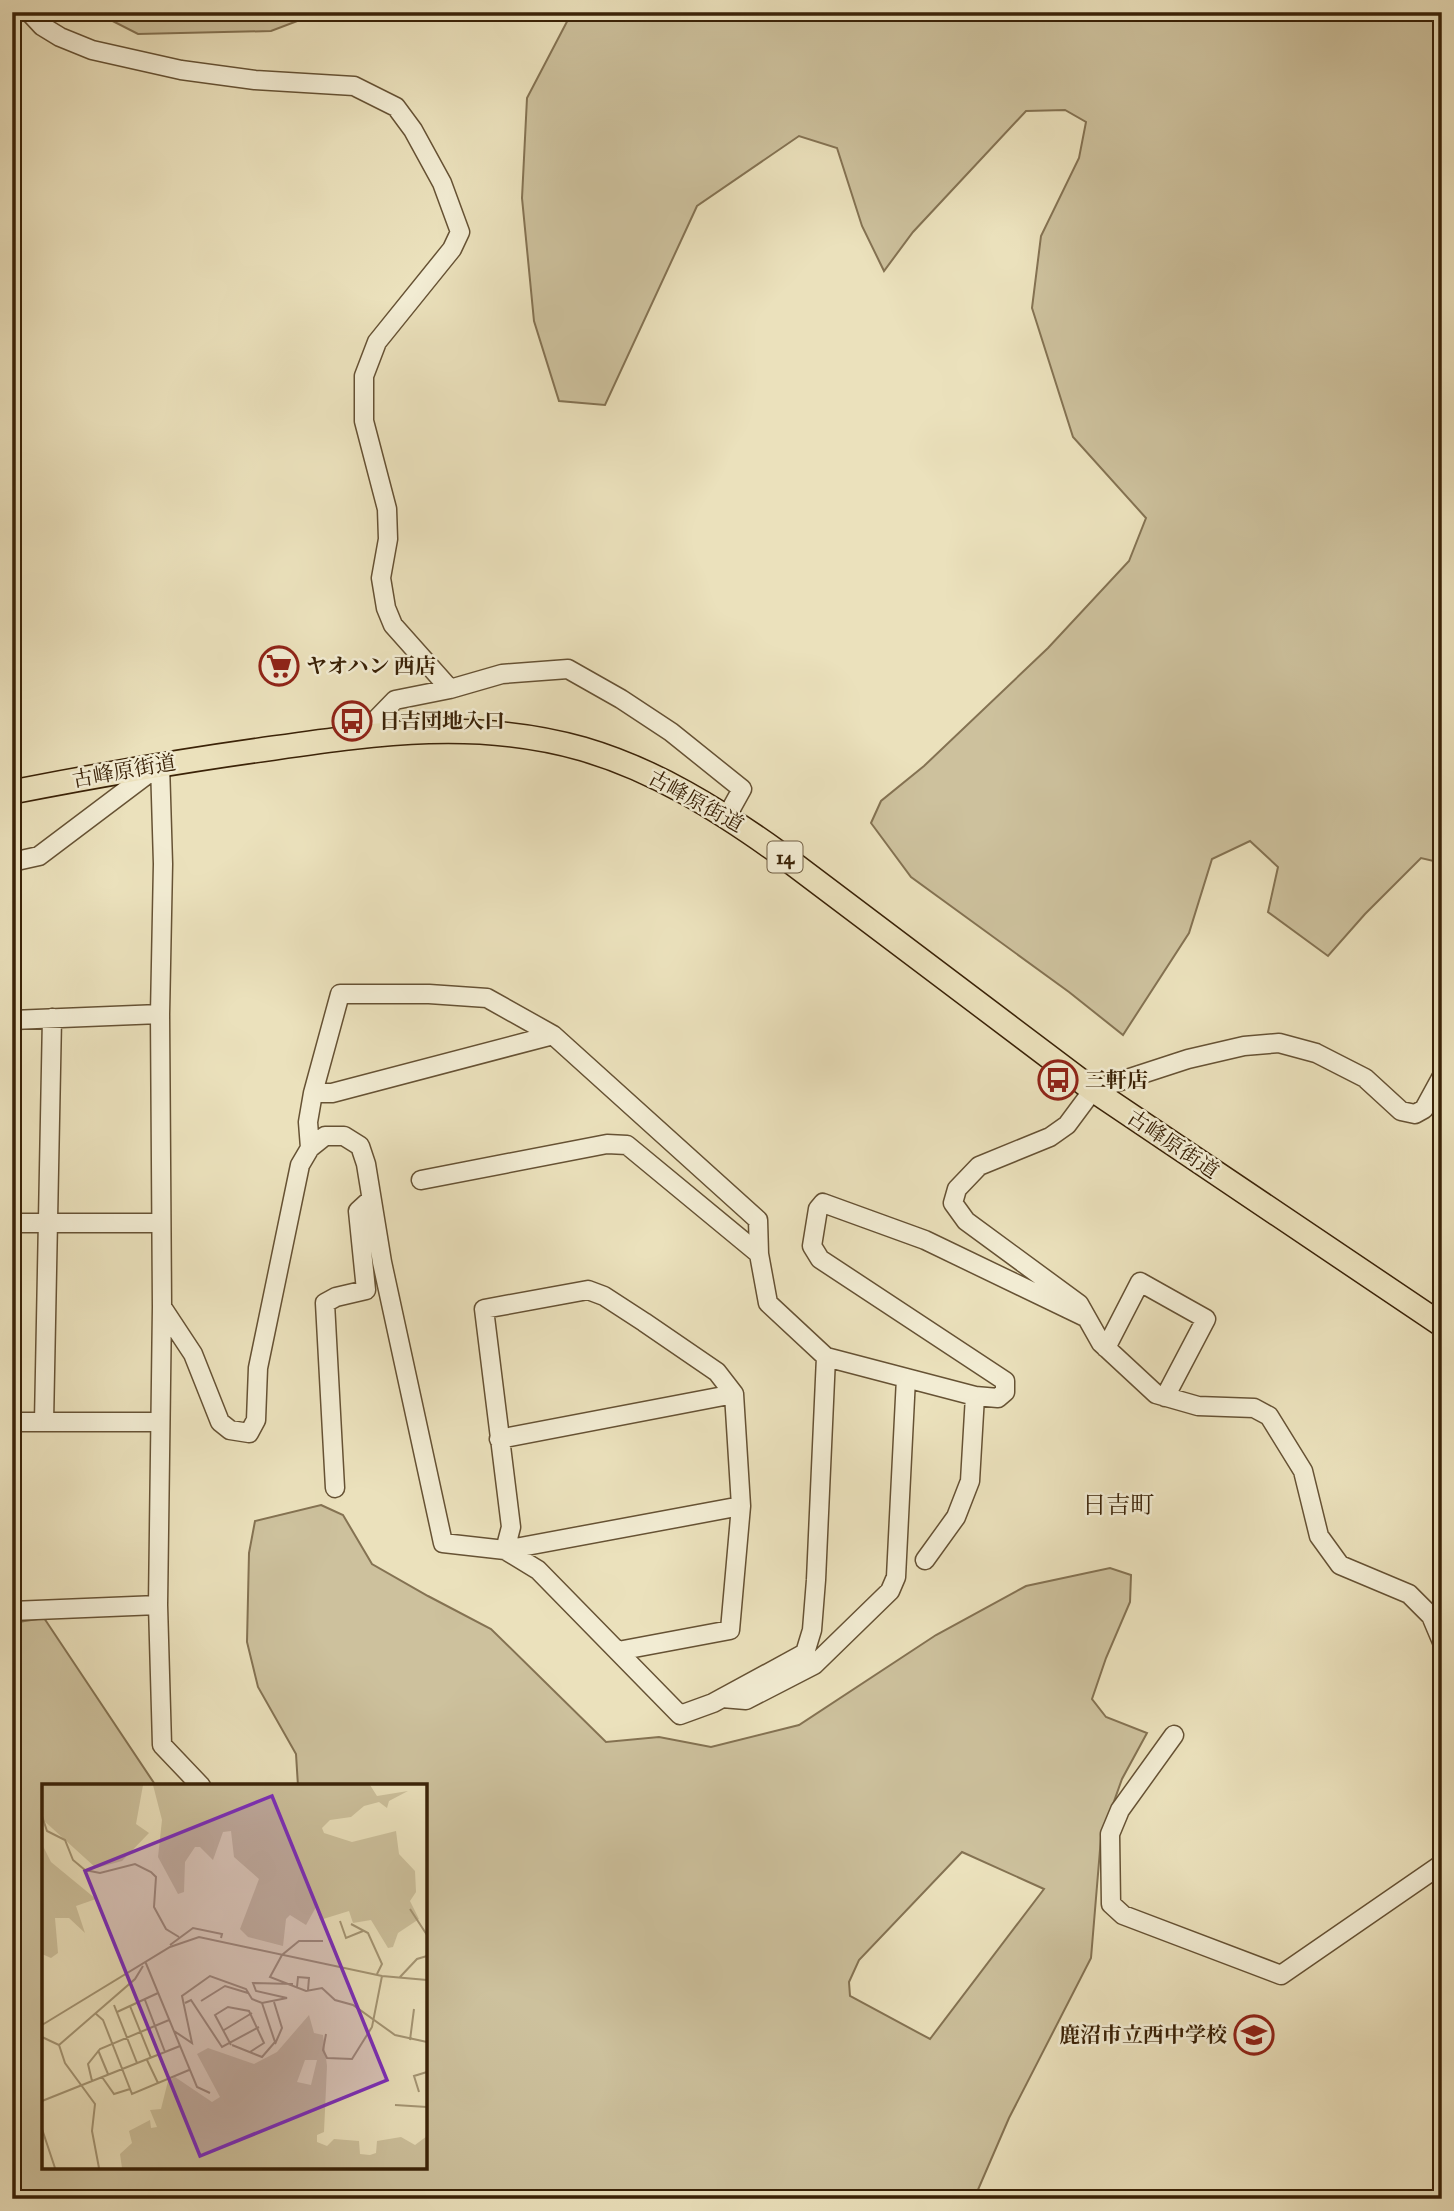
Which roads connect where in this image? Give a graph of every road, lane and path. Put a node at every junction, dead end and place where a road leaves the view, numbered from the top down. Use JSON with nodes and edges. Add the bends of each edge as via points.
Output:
{"nodes":[{"id":1,"x":29,"y":12,"type":"edge"},
{"id":2,"x":450,"y":689,"type":"junction"},
{"id":3,"x":360,"y":736,"type":"junction"},
{"id":4,"x":160,"y":764,"type":"junction"},
{"id":5,"x":12,"y":792,"type":"edge"},
{"id":6,"x":727,"y":816,"type":"junction"},
{"id":7,"x":12,"y":862,"type":"edge"},
{"id":8,"x":160,"y":1014,"type":"junction"},
{"id":9,"x":52,"y":1018,"type":"junction"},
{"id":10,"x":12,"y":1020,"type":"edge"},
{"id":11,"x":553,"y":1035,"type":"junction"},
{"id":12,"x":1442,"y":1076,"type":"edge"},
{"id":13,"x":1093,"y":1090,"type":"junction"},
{"id":14,"x":313,"y":1093,"type":"junction"},
{"id":15,"x":310,"y":1148,"type":"junction"},
{"id":16,"x":421,"y":1180,"type":"dead end"},
{"id":17,"x":371,"y":1199,"type":"junction"},
{"id":18,"x":12,"y":1223,"type":"edge"},
{"id":19,"x":48,"y":1223,"type":"junction"},
{"id":20,"x":161,"y":1223,"type":"junction"},
{"id":21,"x":759,"y":1254,"type":"junction"},
{"id":22,"x":162,"y":1307,"type":"junction"},
{"id":23,"x":1087,"y":1318,"type":"junction"},
{"id":24,"x":1442,"y":1325,"type":"edge"},
{"id":25,"x":1106,"y":1348,"type":"junction"},
{"id":26,"x":826,"y":1357,"type":"junction"},
{"id":27,"x":906,"y":1378,"type":"junction"},
{"id":28,"x":734,"y":1394,"type":"junction"},
{"id":29,"x":975,"y":1396,"type":"junction"},
{"id":30,"x":1165,"y":1397,"type":"junction"},
{"id":31,"x":12,"y":1422,"type":"edge"},
{"id":32,"x":44,"y":1422,"type":"junction"},
{"id":33,"x":160,"y":1422,"type":"junction"},
{"id":34,"x":499,"y":1439,"type":"junction"},
{"id":35,"x":335,"y":1488,"type":"dead end"},
{"id":36,"x":741,"y":1506,"type":"junction"},
{"id":37,"x":505,"y":1550,"type":"junction"},
{"id":38,"x":925,"y":1560,"type":"dead end"},
{"id":39,"x":158,"y":1605,"type":"junction"},
{"id":40,"x":12,"y":1611,"type":"edge"},
{"id":41,"x":1442,"y":1642,"type":"edge"},
{"id":42,"x":618,"y":1651,"type":"junction"},
{"id":43,"x":722,"y":1698,"type":"junction"},
{"id":44,"x":1174,"y":1735,"type":"dead end"},
{"id":45,"x":199,"y":1784,"type":"edge"},
{"id":46,"x":1442,"y":1864,"type":"edge"}],
"edges":[{"from":1,"to":2,"type":"street","via":[[42,26],[81,46],[170,68],[255,80],[354,86],[396,107],[413,130],[442,183],[460,232],[453,249],[377,342],[364,376],[364,421],[387,509],[388,539],[381,578],[386,608],[394,625]]},
{"from":2,"to":3,"type":"street","via":[[395,700]]},
{"from":2,"to":6,"type":"street","via":[[502,674],[568,669],[671,732],[742,789]]},
{"from":3,"to":4,"type":"main road","name":"古峰原街道","number":"14"},
{"from":3,"to":6,"type":"main road","name":"古峰原街道","number":"14","via":[[418,730],[477,731],[583,749],[634,767]]},
{"from":4,"to":5,"type":"main road","name":"古峰原街道","number":"14"},
{"from":4,"to":7,"type":"street","via":[[39,856]]},
{"from":4,"to":8,"type":"street"},
{"from":6,"to":13,"type":"main road","name":"古峰原街道","number":"14"},
{"from":8,"to":9,"type":"street"},
{"from":8,"to":20,"type":"street"},
{"from":9,"to":10,"type":"street"},
{"from":9,"to":19,"type":"street"},
{"from":11,"to":14,"type":"street","via":[[332,1093]]},
{"from":11,"to":14,"type":"street","via":[[487,998],[340,994]]},
{"from":11,"to":21,"type":"street","via":[[758,1220]]},
{"from":12,"to":13,"type":"street","via":[[1423,1109],[1415,1114],[1401,1111],[1365,1078],[1316,1053],[1279,1043],[1188,1059]]},
{"from":13,"to":23,"type":"street","via":[[1067,1125],[1050,1137],[979,1166],[957,1189],[953,1203],[966,1221],[1079,1304]]},
{"from":13,"to":24,"type":"main road","name":"古峰原街道","number":"14"},
{"from":14,"to":15,"type":"street"},
{"from":15,"to":17,"type":"street","via":[[326,1136],[344,1136],[360,1146]]},
{"from":15,"to":22,"type":"street","via":[[300,1165],[258,1368],[256,1420],[248,1433],[230,1430],[220,1422],[193,1354]]},
{"from":16,"to":21,"type":"street","via":[[607,1144],[627,1145]]},
{"from":17,"to":35,"type":"street","via":[[358,1210],[366,1290],[325,1303]]},
{"from":17,"to":37,"type":"street","via":[[443,1543]]},
{"from":18,"to":19,"type":"street"},
{"from":19,"to":20,"type":"street"},
{"from":19,"to":32,"type":"street"},
{"from":20,"to":22,"type":"street"},
{"from":21,"to":26,"type":"street","via":[[768,1303]]},
{"from":22,"to":33,"type":"street"},
{"from":23,"to":25,"type":"street"},
{"from":23,"to":29,"type":"street","via":[[925,1240],[823,1203],[812,1246],[820,1259],[1005,1381],[1005,1392],[998,1398]]},
{"from":25,"to":30,"type":"street"},
{"from":25,"to":30,"type":"street","via":[[1140,1282],[1206,1319]]},
{"from":26,"to":27,"type":"street"},
{"from":26,"to":43,"type":"street","via":[[817,1580],[805,1653]]},
{"from":27,"to":29,"type":"street"},
{"from":27,"to":43,"type":"street","via":[[896,1577],[890,1591],[814,1665],[746,1700]]},
{"from":28,"to":34,"type":"street"},
{"from":28,"to":34,"type":"street","via":[[717,1372],[634,1315],[588,1290],[484,1309]]},
{"from":28,"to":36,"type":"street"},
{"from":29,"to":38,"type":"street","via":[[970,1481],[956,1517]]},
{"from":30,"to":41,"type":"street","via":[[1198,1406],[1254,1408],[1269,1416],[1303,1471],[1319,1536],[1340,1565],[1409,1594],[1431,1616]]},
{"from":31,"to":32,"type":"street"},
{"from":32,"to":33,"type":"street"},
{"from":33,"to":39,"type":"street"},
{"from":34,"to":37,"type":"street","via":[[511,1527]]},
{"from":36,"to":37,"type":"street"},
{"from":36,"to":42,"type":"street","via":[[730,1630]]},
{"from":37,"to":42,"type":"street","via":[[538,1570]]},
{"from":39,"to":40,"type":"street"},
{"from":39,"to":45,"type":"street","via":[[162,1745]]},
{"from":42,"to":43,"type":"street","via":[[680,1715]]},
{"from":44,"to":46,"type":"street","via":[[1120,1810],[1110,1834],[1111,1903],[1123,1915],[1281,1975]]}]}
